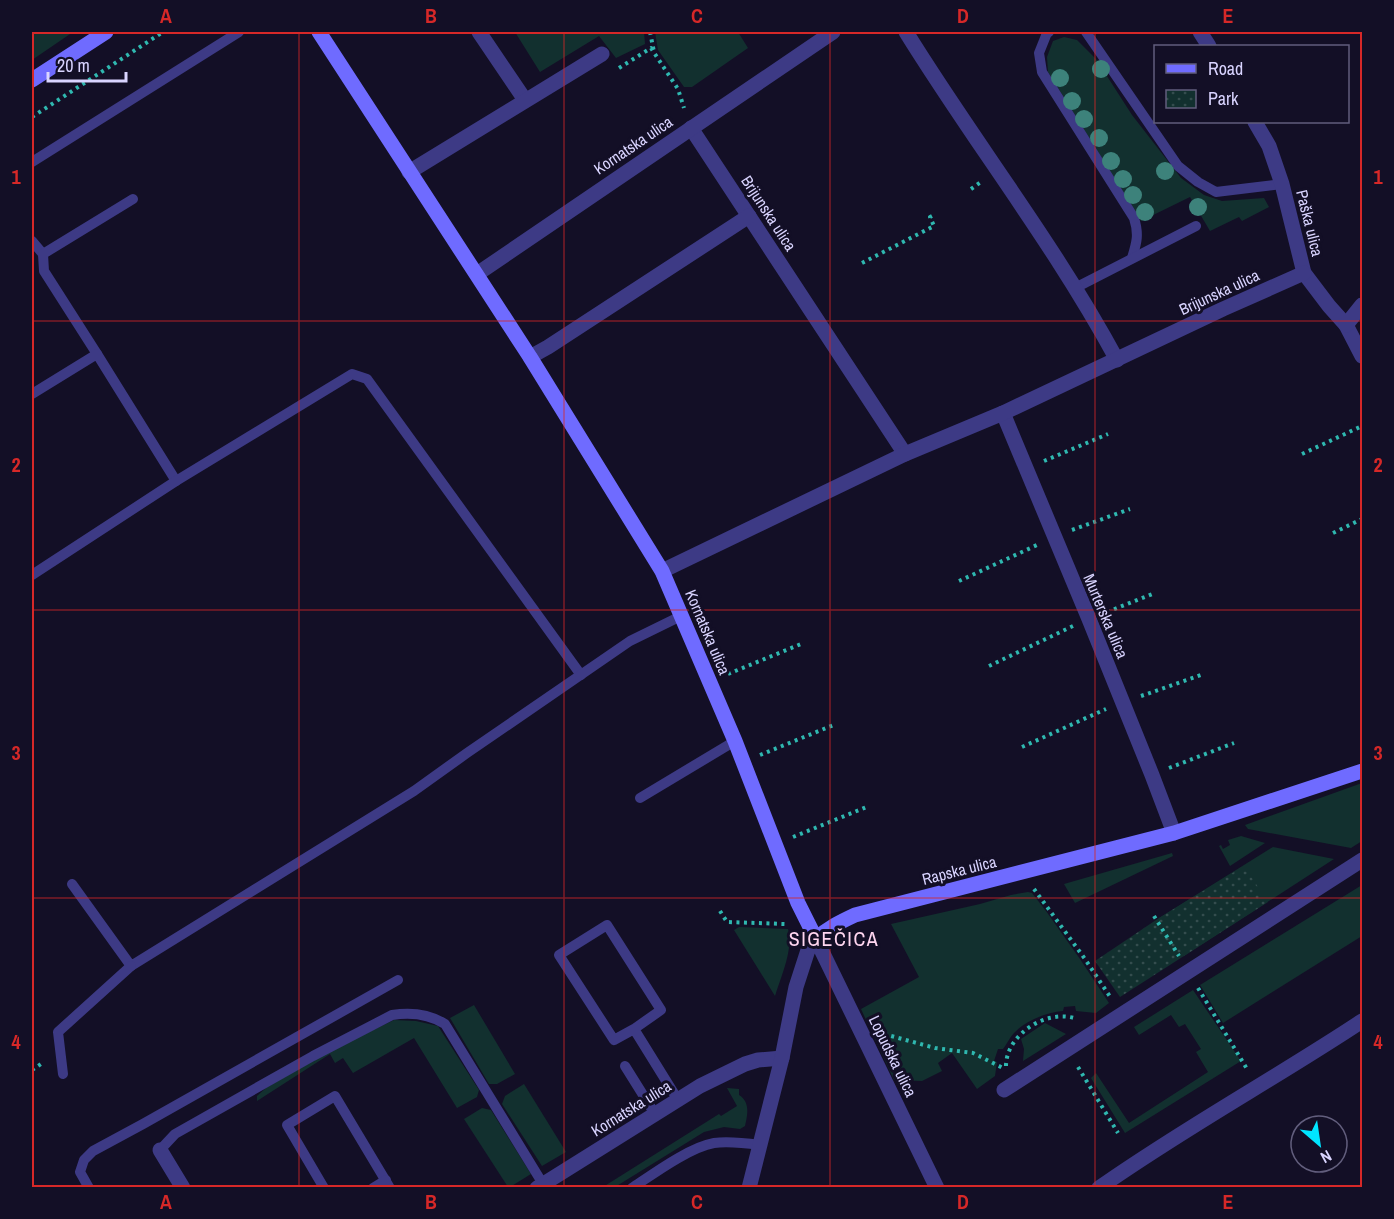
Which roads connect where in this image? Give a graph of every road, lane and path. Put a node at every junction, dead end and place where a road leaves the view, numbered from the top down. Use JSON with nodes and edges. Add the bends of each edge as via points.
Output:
{"nodes":[{"id":1,"x":106,"y":32,"type":"edge"},
{"id":2,"x":163,"y":32,"type":"edge"},
{"id":3,"x":239,"y":32,"type":"edge"},
{"id":4,"x":319,"y":32,"type":"edge"},
{"id":5,"x":479,"y":32,"type":"edge"},
{"id":6,"x":651,"y":32,"type":"edge"},
{"id":7,"x":906,"y":32,"type":"edge"},
{"id":8,"x":1049,"y":32,"type":"edge"},
{"id":9,"x":1086,"y":32,"type":"edge"},
{"id":10,"x":1200,"y":32,"type":"edge"},
{"id":11,"x":827,"y":33,"type":"edge"},
{"id":12,"x":1208,"y":45,"type":"edge"},
{"id":13,"x":654,"y":52,"type":"junction"},
{"id":14,"x":602,"y":54,"type":"joint"},
{"id":15,"x":32,"y":80,"type":"edge"},
{"id":16,"x":525,"y":100,"type":"junction"},
{"id":17,"x":32,"y":117,"type":"edge"},
{"id":18,"x":1255,"y":123,"type":"edge"},
{"id":19,"x":691,"y":128,"type":"junction"},
{"id":20,"x":32,"y":162,"type":"edge"},
{"id":21,"x":409,"y":172,"type":"junction"},
{"id":22,"x":1282,"y":184,"type":"junction"},
{"id":23,"x":133,"y":199,"type":"dead end"},
{"id":24,"x":934,"y":214,"type":"dead end"},
{"id":25,"x":749,"y":216,"type":"junction"},
{"id":26,"x":1196,"y":226,"type":"dead end"},
{"id":27,"x":32,"y":241,"type":"edge"},
{"id":28,"x":43,"y":254,"type":"junction"},
{"id":29,"x":1132,"y":258,"type":"junction"},
{"id":30,"x":862,"y":263,"type":"dead end"},
{"id":31,"x":1304,"y":273,"type":"junction"},
{"id":32,"x":477,"y":274,"type":"junction"},
{"id":33,"x":1075,"y":288,"type":"junction"},
{"id":34,"x":1362,"y":305,"type":"edge"},
{"id":35,"x":1346,"y":325,"type":"junction"},
{"id":36,"x":97,"y":354,"type":"junction"},
{"id":37,"x":530,"y":357,"type":"junction"},
{"id":38,"x":1362,"y":357,"type":"edge"},
{"id":39,"x":1117,"y":360,"type":"junction"},
{"id":40,"x":32,"y":394,"type":"edge"},
{"id":41,"x":1003,"y":413,"type":"junction"},
{"id":42,"x":1362,"y":426,"type":"edge"},
{"id":43,"x":1108,"y":435,"type":"dead end"},
{"id":44,"x":905,"y":454,"type":"junction"},
{"id":45,"x":1302,"y":454,"type":"dead end"},
{"id":46,"x":1027,"y":468,"type":"junction"},
{"id":47,"x":176,"y":481,"type":"junction"},
{"id":48,"x":1130,"y":509,"type":"dead end"},
{"id":49,"x":1362,"y":519,"type":"edge"},
{"id":50,"x":1334,"y":533,"type":"dead end"},
{"id":51,"x":1054,"y":537,"type":"junction"},
{"id":52,"x":662,"y":571,"type":"junction"},
{"id":53,"x":32,"y":574,"type":"edge"},
{"id":54,"x":959,"y":581,"type":"dead end"},
{"id":55,"x":1155,"y":593,"type":"dead end"},
{"id":56,"x":681,"y":616,"type":"junction"},
{"id":57,"x":1089,"y":619,"type":"junction"},
{"id":58,"x":801,"y":644,"type":"dead end"},
{"id":59,"x":989,"y":666,"type":"dead end"},
{"id":60,"x":581,"y":675,"type":"junction"},
{"id":61,"x":1201,"y":675,"type":"dead end"},
{"id":62,"x":722,"y":677,"type":"dead end"},
{"id":63,"x":1122,"y":702,"type":"junction"},
{"id":64,"x":836,"y":724,"type":"dead end"},
{"id":65,"x":735,"y":741,"type":"junction"},
{"id":66,"x":1234,"y":743,"type":"dead end"},
{"id":67,"x":1022,"y":747,"type":"dead end"},
{"id":68,"x":757,"y":757,"type":"dead end"},
{"id":69,"x":1362,"y":771,"type":"edge"},
{"id":70,"x":1152,"y":775,"type":"junction"},
{"id":71,"x":640,"y":798,"type":"dead end"},
{"id":72,"x":869,"y":806,"type":"dead end"},
{"id":73,"x":1174,"y":833,"type":"junction"},
{"id":74,"x":789,"y":838,"type":"dead end"},
{"id":75,"x":1362,"y":860,"type":"edge"},
{"id":76,"x":72,"y":884,"type":"dead end"},
{"id":77,"x":1034,"y":889,"type":"dead end"},
{"id":78,"x":720,"y":911,"type":"dead end"},
{"id":79,"x":1154,"y":916,"type":"dead end"},
{"id":80,"x":789,"y":924,"type":"dead end"},
{"id":81,"x":816,"y":939,"type":"junction"},
{"id":82,"x":131,"y":966,"type":"junction"},
{"id":83,"x":1188,"y":971,"type":"junction"},
{"id":84,"x":398,"y":980,"type":"dead end"},
{"id":85,"x":1122,"y":1014,"type":"junction"},
{"id":86,"x":1362,"y":1021,"type":"edge"},
{"id":87,"x":859,"y":1027,"type":"junction"},
{"id":88,"x":1100,"y":1028,"type":"junction"},
{"id":89,"x":634,"y":1029,"type":"junction"},
{"id":90,"x":1067,"y":1049,"type":"junction"},
{"id":91,"x":782,"y":1058,"type":"junction"},
{"id":92,"x":625,"y":1066,"type":"dead end"},
{"id":93,"x":37,"y":1068,"type":"dead end"},
{"id":94,"x":32,"y":1070,"type":"edge"},
{"id":95,"x":63,"y":1074,"type":"dead end"},
{"id":96,"x":1258,"y":1087,"type":"junction"},
{"id":97,"x":1004,"y":1090,"type":"dead end"},
{"id":98,"x":678,"y":1100,"type":"junction"},
{"id":99,"x":655,"y":1114,"type":"junction"},
{"id":100,"x":1118,"y":1133,"type":"dead end"},
{"id":101,"x":760,"y":1145,"type":"junction"},
{"id":102,"x":160,"y":1150,"type":"joint"},
{"id":103,"x":388,"y":1184,"type":"edge"},
{"id":104,"x":540,"y":1186,"type":"edge"},
{"id":105,"x":89,"y":1188,"type":"edge"},
{"id":106,"x":183,"y":1188,"type":"edge"},
{"id":107,"x":324,"y":1188,"type":"edge"},
{"id":108,"x":373,"y":1188,"type":"edge"},
{"id":109,"x":632,"y":1188,"type":"edge"},
{"id":110,"x":749,"y":1188,"type":"edge"},
{"id":111,"x":937,"y":1188,"type":"edge"},
{"id":112,"x":1099,"y":1188,"type":"edge"}],
"edges":[{"from":1,"to":15,"type":"street"},
{"from":2,"to":17,"type":"path"},
{"from":3,"to":20,"type":"lane"},
{"from":4,"to":21,"type":"street","name":"Kornatska ulica"},
{"from":5,"to":16,"type":"street"},
{"from":6,"to":13,"type":"path"},
{"from":7,"to":33,"type":"street"},
{"from":8,"to":29,"type":"lane","via":[[1039,53],[1042,72],[1134,218],[1137,240]]},
{"from":9,"to":22,"type":"lane","via":[[1178,166],[1191,177],[1216,192]]},
{"from":10,"to":12,"type":"street"},
{"from":11,"to":19,"type":"street"},
{"from":13,"to":14,"type":"path","via":[[651,48],[613,71]]},
{"from":13,"to":19,"type":"path","via":[[678,89]]},
{"from":14,"to":16,"type":"street"},
{"from":16,"to":21,"type":"street"},
{"from":18,"to":22,"type":"street","name":"Paška ulica","via":[[1269,146]]},
{"from":19,"to":25,"type":"street","name":"Brijunska ulica"},
{"from":19,"to":32,"type":"street","name":"Kornatska ulica"},
{"from":21,"to":32,"type":"street","name":"Kornatska ulica"},
{"from":22,"to":31,"type":"street","name":"Paška ulica"},
{"from":23,"to":28,"type":"lane"},
{"from":24,"to":30,"type":"path","via":[[930,217],[934,226]]},
{"from":25,"to":37,"type":"street"},
{"from":25,"to":44,"type":"street","name":"Brijunska ulica"},
{"from":26,"to":29,"type":"lane"},
{"from":27,"to":28,"type":"lane"},
{"from":28,"to":36,"type":"lane","via":[[44,271]]},
{"from":29,"to":33,"type":"lane"},
{"from":31,"to":35,"type":"street","name":"Paška ulica"},
{"from":31,"to":39,"type":"street","name":"Brijunska ulica"},
{"from":32,"to":37,"type":"street","name":"Kornatska ulica"},
{"from":33,"to":39,"type":"street"},
{"from":34,"to":35,"type":"street"},
{"from":35,"to":38,"type":"street","name":"Paška ulica"},
{"from":36,"to":40,"type":"lane"},
{"from":36,"to":47,"type":"lane"},
{"from":37,"to":52,"type":"street","name":"Kornatska ulica"},
{"from":39,"to":41,"type":"street","name":"Brijunska ulica"},
{"from":41,"to":44,"type":"street","name":"Brijunska ulica"},
{"from":41,"to":46,"type":"street","name":"Murterska ulica"},
{"from":42,"to":45,"type":"path"},
{"from":43,"to":46,"type":"path"},
{"from":44,"to":52,"type":"street","name":"Brijunska ulica"},
{"from":46,"to":51,"type":"street","name":"Murterska ulica"},
{"from":47,"to":53,"type":"lane"},
{"from":47,"to":60,"type":"lane","via":[[352,374],[367,379]]},
{"from":48,"to":51,"type":"path"},
{"from":49,"to":50,"type":"path"},
{"from":51,"to":54,"type":"path"},
{"from":51,"to":57,"type":"street","name":"Murterska ulica"},
{"from":52,"to":56,"type":"street","name":"Kornatska ulica"},
{"from":55,"to":57,"type":"path"},
{"from":56,"to":60,"type":"lane","via":[[630,641]]},
{"from":56,"to":65,"type":"street","name":"Kornatska ulica"},
{"from":57,"to":59,"type":"path"},
{"from":57,"to":63,"type":"street","name":"Murterska ulica"},
{"from":58,"to":62,"type":"path"},
{"from":60,"to":82,"type":"lane","via":[[414,791]]},
{"from":61,"to":63,"type":"path"},
{"from":63,"to":67,"type":"path"},
{"from":63,"to":70,"type":"street","name":"Murterska ulica"},
{"from":64,"to":68,"type":"path"},
{"from":65,"to":71,"type":"lane"},
{"from":65,"to":81,"type":"street","name":"Kornatska ulica","via":[[798,903]]},
{"from":66,"to":70,"type":"path"},
{"from":69,"to":73,"type":"street","name":"Rapska ulica"},
{"from":70,"to":73,"type":"street","name":"Murterska ulica"},
{"from":72,"to":74,"type":"path"},
{"from":73,"to":81,"type":"street","name":"Rapska ulica","via":[[855,915]]},
{"from":75,"to":83,"type":"street"},
{"from":76,"to":82,"type":"lane"},
{"from":77,"to":85,"type":"path"},
{"from":78,"to":80,"type":"path","via":[[727,922]]},
{"from":79,"to":83,"type":"path"},
{"from":81,"to":87,"type":"street","name":"Lopudska ulica"},
{"from":81,"to":91,"type":"street","name":"Rapska ulica","via":[[802,965]]},
{"from":82,"to":95,"type":"lane","via":[[58,1032]]},
{"from":83,"to":85,"type":"street"},
{"from":83,"to":96,"type":"path"},
{"from":84,"to":105,"type":"lane","via":[[93,1151],[80,1172]]},
{"from":85,"to":88,"type":"street"},
{"from":86,"to":96,"type":"street"},
{"from":87,"to":88,"type":"path","via":[[935,1048],[973,1053],[1006,1070],[1009,1049],[1029,1027],[1041,1021],[1073,1017]]},
{"from":87,"to":111,"type":"street","name":"Lopudska ulica"},
{"from":88,"to":90,"type":"street"},
{"from":89,"to":89,"type":"lane","via":[[614,1040],[560,955],[607,925],[662,1010]]},
{"from":89,"to":98,"type":"lane"},
{"from":90,"to":97,"type":"street"},
{"from":90,"to":100,"type":"path"},
{"from":91,"to":98,"type":"street","name":"Kornatska ulica","via":[[745,1064]]},
{"from":91,"to":101,"type":"street","name":"Rapska ulica"},
{"from":92,"to":99,"type":"lane"},
{"from":93,"to":94,"type":"path"},
{"from":96,"to":112,"type":"street"},
{"from":98,"to":99,"type":"street","name":"Kornatska ulica"},
{"from":99,"to":104,"type":"street","name":"Kornatska ulica"},
{"from":101,"to":109,"type":"lane","via":[[731,1142],[701,1147]]},
{"from":101,"to":110,"type":"street","name":"Rapska ulica"},
{"from":102,"to":104,"type":"lane","via":[[175,1134],[313,1056],[392,1016],[416,1014],[434,1017],[445,1024]]},
{"from":102,"to":106,"type":"street"},
{"from":103,"to":107,"type":"lane","via":[[335,1096],[287,1125]]},
{"from":103,"to":108,"type":"lane"}]}
